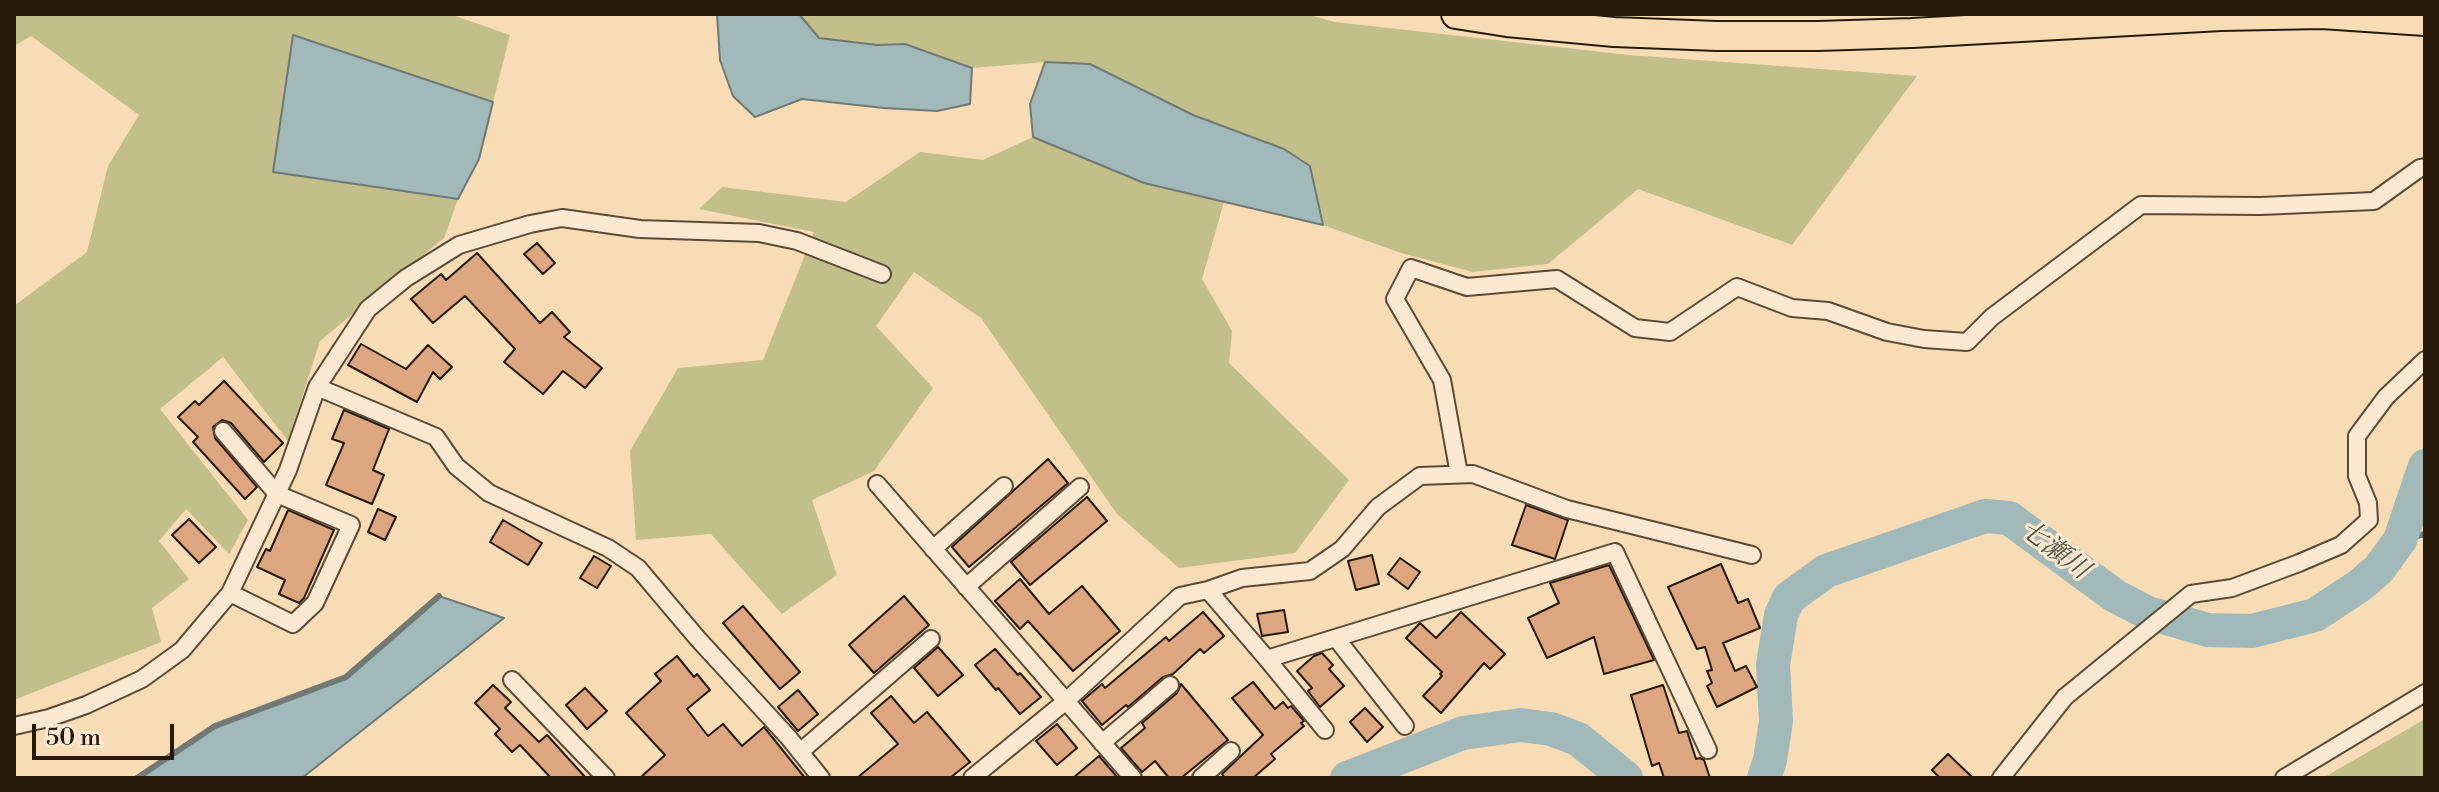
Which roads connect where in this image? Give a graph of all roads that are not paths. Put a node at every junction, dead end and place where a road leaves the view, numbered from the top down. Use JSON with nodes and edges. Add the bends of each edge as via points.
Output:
{"nodes":[{"id":1,"x":1456,"y":14,"type":"edge"},
{"id":2,"x":2425,"y":21,"type":"edge"},
{"id":3,"x":2425,"y":167,"type":"edge"},
{"id":4,"x":882,"y":274,"type":"dead end"},
{"id":5,"x":2425,"y":360,"type":"edge"},
{"id":6,"x":317,"y":387,"type":"junction"},
{"id":7,"x":223,"y":431,"type":"dead end"},
{"id":8,"x":1459,"y":474,"type":"junction"},
{"id":9,"x":877,"y":484,"type":"dead end"},
{"id":10,"x":1004,"y":486,"type":"dead end"},
{"id":11,"x":1080,"y":487,"type":"dead end"},
{"id":12,"x":277,"y":494,"type":"junction"},
{"id":13,"x":933,"y":549,"type":"junction"},
{"id":14,"x":1752,"y":555,"type":"dead end"},
{"id":15,"x":966,"y":587,"type":"junction"},
{"id":16,"x":1208,"y":590,"type":"junction"},
{"id":17,"x":230,"y":593,"type":"junction"},
{"id":18,"x":1336,"y":638,"type":"junction"},
{"id":19,"x":931,"y":639,"type":"dead end"},
{"id":20,"x":1267,"y":659,"type":"junction"},
{"id":21,"x":512,"y":680,"type":"dead end"},
{"id":22,"x":1170,"y":685,"type":"dead end"},
{"id":23,"x":2425,"y":693,"type":"edge"},
{"id":24,"x":1066,"y":701,"type":"junction"},
{"id":25,"x":14,"y":726,"type":"edge"},
{"id":26,"x":1405,"y":726,"type":"dead end"},
{"id":27,"x":1325,"y":730,"type":"dead end"},
{"id":28,"x":1102,"y":743,"type":"junction"},
{"id":29,"x":1708,"y":750,"type":"dead end"},
{"id":30,"x":1231,"y":751,"type":"dead end"},
{"id":31,"x":800,"y":752,"type":"junction"},
{"id":32,"x":606,"y":778,"type":"edge"},
{"id":33,"x":821,"y":778,"type":"edge"},
{"id":34,"x":972,"y":778,"type":"edge"},
{"id":35,"x":1133,"y":778,"type":"edge"},
{"id":36,"x":1201,"y":778,"type":"edge"},
{"id":37,"x":2001,"y":778,"type":"edge"},
{"id":38,"x":2284,"y":778,"type":"edge"}],
"edges":[{"from":1,"to":2,"type":"highway","via":[[1614,32],[1717,36],[1912,33],[2221,16],[2322,14]]},
{"from":3,"to":8,"type":"street","via":[[2374,201],[2141,205],[1992,317],[1967,342],[1887,332],[1828,311],[1792,308],[1737,287],[1670,332],[1635,328],[1557,279],[1467,287],[1411,268],[1395,299],[1442,380]]},
{"from":4,"to":6,"type":"street","via":[[797,241],[759,233],[640,229],[562,218],[530,224],[459,245],[406,278],[368,309]]},
{"from":5,"to":37,"type":"street","via":[[2386,397],[2357,436],[2357,476],[2369,520],[2341,545],[2299,563],[2232,588],[2191,594],[2065,697]]},
{"from":6,"to":12,"type":"street"},
{"from":6,"to":31,"type":"street","via":[[436,437],[456,466],[489,493],[608,548],[638,568]]},
{"from":7,"to":12,"type":"street"},
{"from":8,"to":14,"type":"street","via":[[1473,474],[1567,509]]},
{"from":8,"to":16,"type":"street","via":[[1420,476],[1378,507],[1342,549],[1310,571],[1242,578]]},
{"from":9,"to":13,"type":"street"},
{"from":10,"to":13,"type":"street"},
{"from":11,"to":15,"type":"street"},
{"from":12,"to":17,"type":"street"},
{"from":12,"to":17,"type":"street","via":[[351,525],[315,603],[293,624]]},
{"from":13,"to":15,"type":"street"},
{"from":15,"to":24,"type":"street"},
{"from":16,"to":20,"type":"street"},
{"from":16,"to":24,"type":"street","via":[[1180,596]]},
{"from":17,"to":25,"type":"street","via":[[182,650],[142,679],[74,710]]},
{"from":18,"to":20,"type":"street"},
{"from":18,"to":26,"type":"street"},
{"from":18,"to":29,"type":"street","via":[[1615,552]]},
{"from":19,"to":31,"type":"street"},
{"from":20,"to":27,"type":"street"},
{"from":21,"to":32,"type":"street"},
{"from":22,"to":28,"type":"street"},
{"from":23,"to":38,"type":"street"},
{"from":24,"to":28,"type":"street"},
{"from":24,"to":34,"type":"street"},
{"from":28,"to":35,"type":"street"},
{"from":30,"to":36,"type":"street"},
{"from":31,"to":33,"type":"street"}]}
